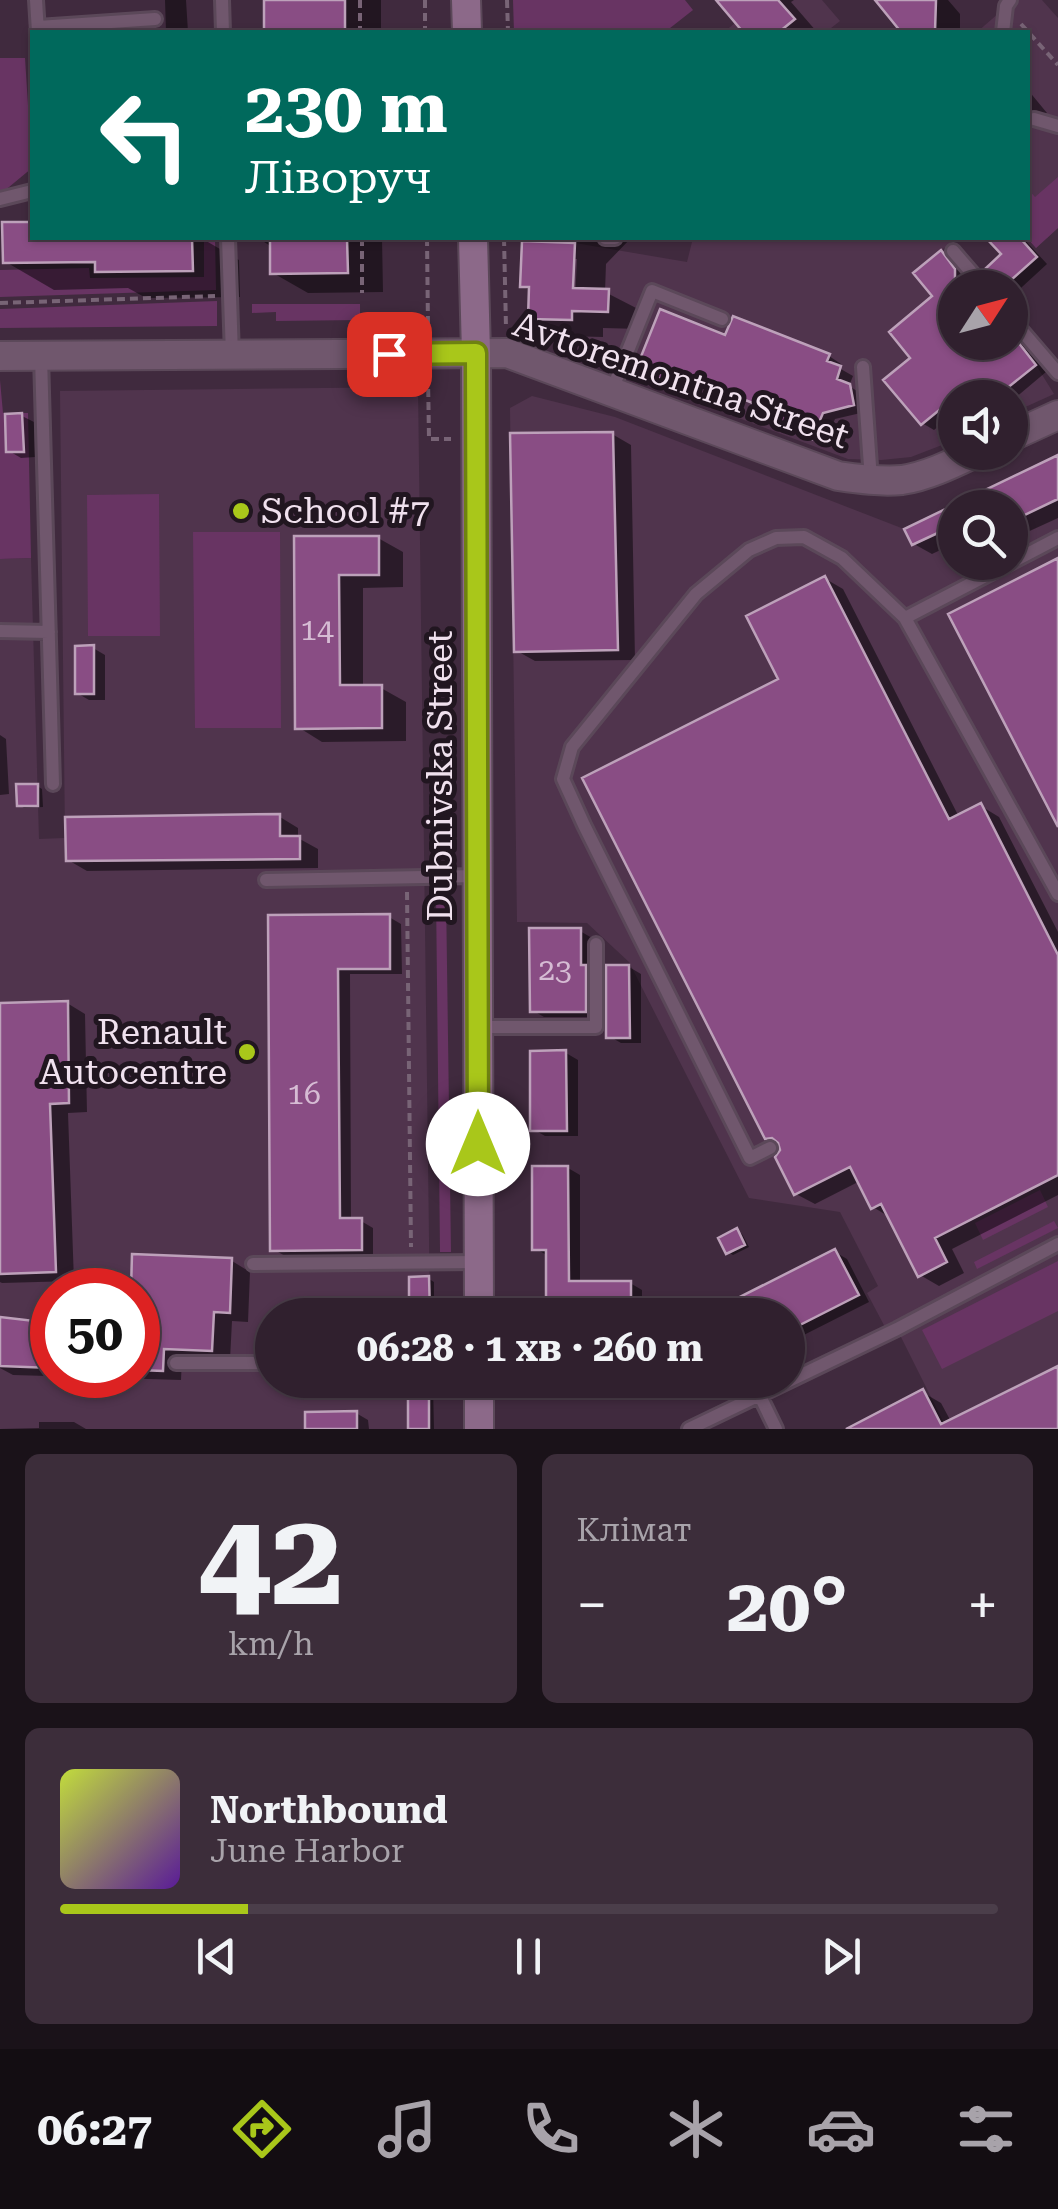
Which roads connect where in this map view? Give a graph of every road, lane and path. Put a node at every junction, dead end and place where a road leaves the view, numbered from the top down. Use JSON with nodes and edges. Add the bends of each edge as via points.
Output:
{"nodes":[{"id":1,"x":36,"y":0,"type":"edge"},
{"id":2,"x":222,"y":0,"type":"edge"},
{"id":3,"x":360,"y":0,"type":"edge"},
{"id":4,"x":425,"y":0,"type":"edge"},
{"id":5,"x":466,"y":0,"type":"edge"},
{"id":6,"x":507,"y":0,"type":"edge"},
{"id":7,"x":1008,"y":3,"type":"edge"},
{"id":8,"x":155,"y":19,"type":"dead end"},
{"id":9,"x":38,"y":30,"type":"edge"},
{"id":10,"x":222,"y":30,"type":"edge"},
{"id":11,"x":360,"y":30,"type":"edge"},
{"id":12,"x":425,"y":30,"type":"edge"},
{"id":13,"x":467,"y":30,"type":"edge"},
{"id":14,"x":508,"y":30,"type":"edge"},
{"id":15,"x":1002,"y":30,"type":"edge"},
{"id":16,"x":1030,"y":30,"type":"edge"},
{"id":17,"x":1030,"y":30,"type":"edge"},
{"id":18,"x":1058,"y":65,"type":"edge"},
{"id":19,"x":1034,"y":119,"type":"dead end"},
{"id":20,"x":1058,"y":126,"type":"edge"},
{"id":21,"x":30,"y":192,"type":"edge"},
{"id":22,"x":0,"y":199,"type":"edge"},
{"id":23,"x":228,"y":240,"type":"edge"},
{"id":24,"x":362,"y":240,"type":"edge"},
{"id":25,"x":427,"y":240,"type":"edge"},
{"id":26,"x":473,"y":240,"type":"edge"},
{"id":27,"x":504,"y":240,"type":"edge"},
{"id":28,"x":954,"y":251,"type":"dead end"},
{"id":29,"x":970,"y":270,"type":"edge"},
{"id":30,"x":362,"y":293,"type":"dead end"},
{"id":31,"x":230,"y":295,"type":"junction"},
{"id":32,"x":0,"y":303,"type":"edge"},
{"id":33,"x":722,"y":319,"type":"dead end"},
{"id":34,"x":1028,"y":338,"type":"edge"},
{"id":35,"x":476,"y":353,"type":"junction"},
{"id":36,"x":507,"y":353,"type":"junction"},
{"id":37,"x":428,"y":354,"type":"junction"},
{"id":38,"x":232,"y":355,"type":"junction"},
{"id":39,"x":0,"y":356,"type":"edge"},
{"id":40,"x":41,"y":356,"type":"junction"},
{"id":41,"x":863,"y":367,"type":"dead end"},
{"id":42,"x":1058,"y":373,"type":"edge"},
{"id":43,"x":612,"y":390,"type":"junction"},
{"id":44,"x":1058,"y":415,"type":"edge"},
{"id":45,"x":1028,"y":429,"type":"edge"},
{"id":46,"x":476,"y":439,"type":"junction"},
{"id":47,"x":938,"y":469,"type":"edge"},
{"id":48,"x":871,"y":480,"type":"junction"},
{"id":49,"x":1058,"y":538,"type":"edge"},
{"id":50,"x":905,"y":618,"type":"junction"},
{"id":51,"x":0,"y":631,"type":"edge"},
{"id":52,"x":49,"y":632,"type":"junction"},
{"id":53,"x":53,"y":784,"type":"dead end"},
{"id":54,"x":477,"y":876,"type":"junction"},
{"id":55,"x":407,"y":877,"type":"junction"},
{"id":56,"x":266,"y":880,"type":"dead end"},
{"id":57,"x":1058,"y":894,"type":"edge"},
{"id":58,"x":596,"y":944,"type":"dead end"},
{"id":59,"x":478,"y":1027,"type":"junction"},
{"id":60,"x":770,"y":1148,"type":"dead end"},
{"id":61,"x":1058,"y":1244,"type":"edge"},
{"id":62,"x":412,"y":1262,"type":"junction"},
{"id":63,"x":479,"y":1262,"type":"junction"},
{"id":64,"x":253,"y":1264,"type":"dead end"},
{"id":65,"x":479,"y":1298,"type":"edge"},
{"id":66,"x":176,"y":1363,"type":"dead end"},
{"id":67,"x":255,"y":1363,"type":"edge"},
{"id":68,"x":805,"y":1372,"type":"edge"},
{"id":69,"x":479,"y":1398,"type":"edge"},
{"id":70,"x":751,"y":1398,"type":"edge"},
{"id":71,"x":761,"y":1398,"type":"edge"},
{"id":72,"x":479,"y":1429,"type":"edge"},
{"id":73,"x":689,"y":1429,"type":"edge"},
{"id":74,"x":776,"y":1429,"type":"edge"}],
"edges":[{"from":1,"to":9,"type":"lane"},
{"from":2,"to":10,"type":"lane"},
{"from":3,"to":11,"type":"path"},
{"from":4,"to":12,"type":"path"},
{"from":5,"to":13,"type":"main road"},
{"from":6,"to":14,"type":"path"},
{"from":7,"to":15,"type":"lane"},
{"from":7,"to":17,"type":"path"},
{"from":8,"to":9,"type":"lane"},
{"from":16,"to":18,"type":"path"},
{"from":19,"to":20,"type":"lane"},
{"from":21,"to":22,"type":"lane"},
{"from":23,"to":31,"type":"lane"},
{"from":24,"to":30,"type":"path"},
{"from":25,"to":37,"type":"path"},
{"from":26,"to":35,"type":"main road","name":"Dubnivska Street"},
{"from":27,"to":36,"type":"path"},
{"from":28,"to":29,"type":"lane"},
{"from":31,"to":32,"type":"path"},
{"from":31,"to":38,"type":"lane"},
{"from":33,"to":43,"type":"lane","via":[[652,292]]},
{"from":34,"to":42,"type":"lane"},
{"from":35,"to":36,"type":"street","name":"Avtoremontna Street"},
{"from":35,"to":37,"type":"street","name":"Avtoremontna Street"},
{"from":35,"to":46,"type":"main road","name":"Dubnivska Street"},
{"from":36,"to":43,"type":"street","name":"Avtoremontna Street"},
{"from":37,"to":38,"type":"street","name":"Avtoremontna Street"},
{"from":37,"to":46,"type":"path","via":[[429,439]]},
{"from":38,"to":40,"type":"street","name":"Avtoremontna Street"},
{"from":39,"to":40,"type":"street","name":"Avtoremontna Street"},
{"from":40,"to":52,"type":"lane"},
{"from":41,"to":48,"type":"lane"},
{"from":43,"to":48,"type":"street","name":"Avtoremontna Street","via":[[838,476]]},
{"from":44,"to":45,"type":"street"},
{"from":46,"to":54,"type":"main road","name":"Dubnivska Street"},
{"from":47,"to":48,"type":"street","name":"Avtoremontna Street"},
{"from":49,"to":50,"type":"lane"},
{"from":50,"to":57,"type":"lane"},
{"from":50,"to":60,"type":"lane","via":[[842,558],[804,537],[776,538],[749,550],[696,594],[572,747],[563,779],[750,1158]]},
{"from":51,"to":52,"type":"lane"},
{"from":52,"to":53,"type":"lane"},
{"from":54,"to":55,"type":"lane"},
{"from":54,"to":59,"type":"main road","name":"Dubnivska Street"},
{"from":55,"to":56,"type":"lane"},
{"from":55,"to":62,"type":"path"},
{"from":58,"to":59,"type":"lane","via":[[596,1027]]},
{"from":59,"to":63,"type":"main road","name":"Dubnivska Street"},
{"from":61,"to":68,"type":"lane"},
{"from":62,"to":63,"type":"lane"},
{"from":62,"to":64,"type":"lane"},
{"from":63,"to":65,"type":"main road","name":"Dubnivska Street"},
{"from":66,"to":67,"type":"lane"},
{"from":69,"to":72,"type":"main road"},
{"from":70,"to":73,"type":"lane"},
{"from":71,"to":74,"type":"lane"}]}
